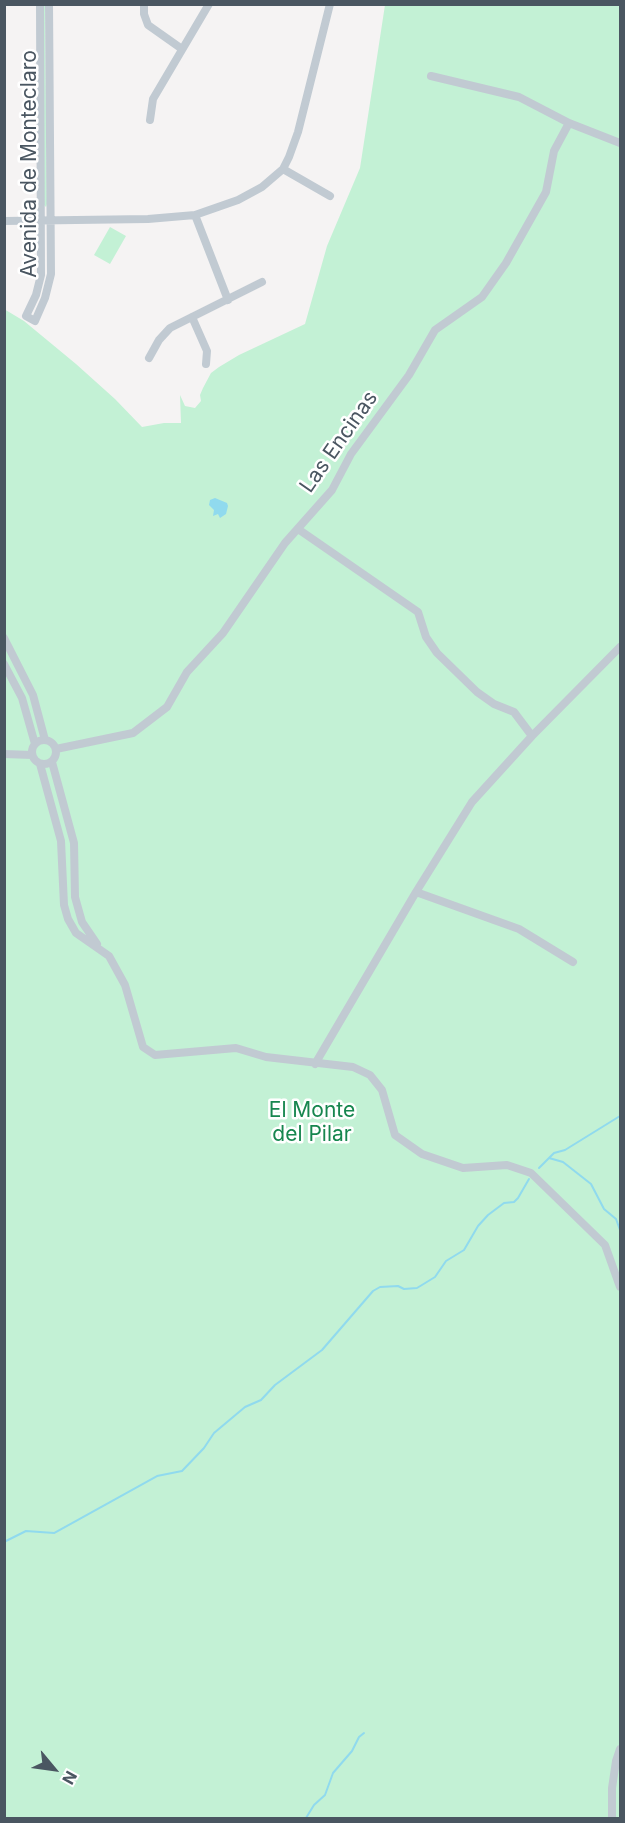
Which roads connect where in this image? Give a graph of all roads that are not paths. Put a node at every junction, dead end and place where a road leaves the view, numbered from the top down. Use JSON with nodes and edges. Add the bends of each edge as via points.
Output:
{"nodes":[{"id":1,"x":40,"y":4,"type":"edge"},
{"id":2,"x":49,"y":4,"type":"edge"},
{"id":3,"x":144,"y":4,"type":"edge"},
{"id":4,"x":209,"y":4,"type":"edge"},
{"id":5,"x":330,"y":4,"type":"edge"},
{"id":6,"x":182,"y":49,"type":"junction"},
{"id":7,"x":431,"y":76,"type":"dead end"},
{"id":8,"x":150,"y":120,"type":"dead end"},
{"id":9,"x":569,"y":123,"type":"junction"},
{"id":10,"x":621,"y":143,"type":"edge"},
{"id":11,"x":283,"y":169,"type":"junction"},
{"id":12,"x":330,"y":196,"type":"dead end"},
{"id":13,"x":195,"y":215,"type":"junction"},
{"id":14,"x":4,"y":220,"type":"edge"},
{"id":15,"x":51,"y":221,"type":"junction"},
{"id":16,"x":41,"y":222,"type":"junction"},
{"id":17,"x":262,"y":282,"type":"dead end"},
{"id":18,"x":228,"y":300,"type":"junction"},
{"id":19,"x":192,"y":317,"type":"junction"},
{"id":20,"x":149,"y":358,"type":"dead end"},
{"id":21,"x":206,"y":364,"type":"dead end"},
{"id":22,"x":298,"y":529,"type":"junction"},
{"id":23,"x":4,"y":638,"type":"edge"},
{"id":24,"x":621,"y":647,"type":"edge"},
{"id":25,"x":4,"y":664,"type":"edge"},
{"id":26,"x":532,"y":736,"type":"junction"},
{"id":27,"x":45,"y":740,"type":"junction"},
{"id":28,"x":34,"y":744,"type":"junction"},
{"id":29,"x":56,"y":749,"type":"junction"},
{"id":30,"x":4,"y":754,"type":"edge"},
{"id":31,"x":32,"y":755,"type":"junction"},
{"id":32,"x":52,"y":762,"type":"junction"},
{"id":33,"x":40,"y":764,"type":"junction"},
{"id":34,"x":416,"y":892,"type":"junction"},
{"id":35,"x":100,"y":948,"type":"junction"},
{"id":36,"x":573,"y":962,"type":"dead end"},
{"id":37,"x":315,"y":1064,"type":"junction"},
{"id":38,"x":621,"y":1287,"type":"edge"},
{"id":39,"x":621,"y":1749,"type":"edge"},
{"id":40,"x":612,"y":1818,"type":"edge"}],
"edges":[{"from":1,"to":16,"type":"street","name":"Avenida de Monteclaro"},
{"from":2,"to":15,"type":"street","name":"Avenida de Monteclaro"},
{"from":3,"to":6,"type":"street","via":[[148,25]]},
{"from":4,"to":6,"type":"street"},
{"from":5,"to":11,"type":"street","via":[[298,132]]},
{"from":6,"to":8,"type":"street","via":[[153,99]]},
{"from":7,"to":9,"type":"street","via":[[519,97]]},
{"from":9,"to":10,"type":"street"},
{"from":9,"to":22,"type":"street","name":"Las Encinas","via":[[554,151],[546,192],[506,263],[482,297],[435,330],[409,375],[351,453],[332,490]]},
{"from":11,"to":12,"type":"street"},
{"from":11,"to":13,"type":"street","via":[[238,200]]},
{"from":13,"to":15,"type":"street"},
{"from":13,"to":18,"type":"street"},
{"from":14,"to":16,"type":"street"},
{"from":15,"to":16,"type":"street"},
{"from":15,"to":16,"type":"street","name":"Avenida de Monteclaro","via":[[51,274],[35,321],[26,316],[41,275]]},
{"from":17,"to":18,"type":"street"},
{"from":18,"to":19,"type":"street"},
{"from":19,"to":20,"type":"street","via":[[170,328]]},
{"from":19,"to":21,"type":"street","via":[[207,351]]},
{"from":22,"to":26,"type":"street","via":[[418,612],[426,637],[437,653],[477,692],[514,712]]},
{"from":22,"to":29,"type":"street","name":"Las Encinas","via":[[223,633],[187,672],[166,707],[133,733]]},
{"from":23,"to":27,"type":"street","via":[[33,695]]},
{"from":24,"to":26,"type":"street"},
{"from":25,"to":28,"type":"street","via":[[22,698]]},
{"from":26,"to":34,"type":"street","via":[[472,802]]},
{"from":27,"to":28,"type":"street"},
{"from":27,"to":29,"type":"street"},
{"from":28,"to":31,"type":"street"},
{"from":29,"to":32,"type":"street"},
{"from":30,"to":31,"type":"street"},
{"from":31,"to":33,"type":"street"},
{"from":32,"to":33,"type":"street"},
{"from":32,"to":35,"type":"street","via":[[74,843],[75,897],[82,922]]},
{"from":33,"to":35,"type":"street","via":[[61,841],[68,919],[76,933]]},
{"from":34,"to":36,"type":"street","via":[[519,929]]},
{"from":34,"to":37,"type":"street"},
{"from":35,"to":37,"type":"street","via":[[125,985],[143,1047],[155,1055],[236,1048]]},
{"from":37,"to":38,"type":"street","via":[[353,1068],[370,1075],[382,1090],[395,1135],[422,1154],[463,1168],[507,1165],[531,1173],[605,1245]]},
{"from":39,"to":40,"type":"street","via":[[612,1788]]}]}
